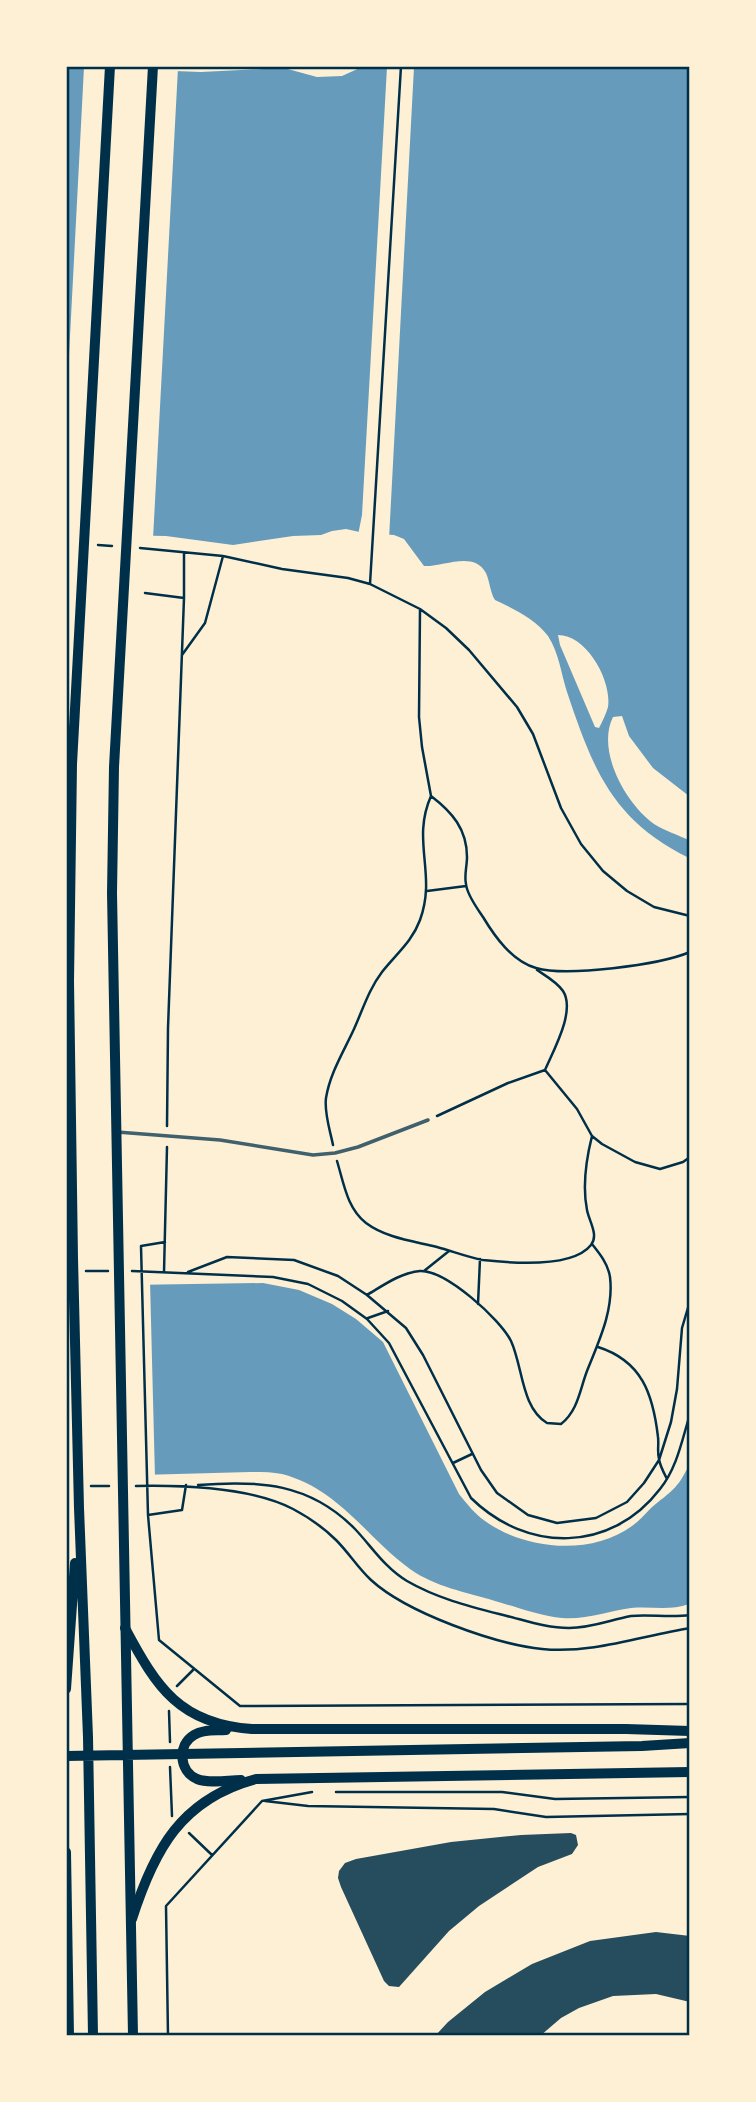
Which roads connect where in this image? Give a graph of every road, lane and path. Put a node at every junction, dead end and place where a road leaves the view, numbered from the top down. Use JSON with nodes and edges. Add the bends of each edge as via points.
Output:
{"nodes":[{"id":1,"x":110,"y":66,"type":"edge"},
{"id":2,"x":153,"y":66,"type":"edge"},
{"id":3,"x":401,"y":66,"type":"edge"},
{"id":4,"x":93,"y":545,"type":"dead end"},
{"id":5,"x":119,"y":547,"type":"dead end"},
{"id":6,"x":132,"y":548,"type":"dead end"},
{"id":7,"x":184,"y":551,"type":"junction"},
{"id":8,"x":223,"y":556,"type":"junction"},
{"id":9,"x":370,"y":584,"type":"junction"},
{"id":10,"x":145,"y":593,"type":"dead end"},
{"id":11,"x":184,"y":598,"type":"junction"},
{"id":12,"x":421,"y":609,"type":"junction"},
{"id":13,"x":182,"y":655,"type":"junction"},
{"id":14,"x":431,"y":796,"type":"junction"},
{"id":15,"x":466,"y":886,"type":"junction"},
{"id":16,"x":427,"y":891,"type":"junction"},
{"id":17,"x":690,"y":916,"type":"edge"},
{"id":18,"x":690,"y":952,"type":"edge"},
{"id":19,"x":534,"y":968,"type":"junction"},
{"id":20,"x":545,"y":1070,"type":"junction"},
{"id":21,"x":167,"y":1115,"type":"dead end"},
{"id":22,"x":428,"y":1120,"type":"joint"},
{"id":23,"x":115,"y":1132,"type":"junction"},
{"id":24,"x":592,"y":1136,"type":"junction"},
{"id":25,"x":335,"y":1153,"type":"junction"},
{"id":26,"x":167,"y":1155,"type":"dead end"},
{"id":27,"x":690,"y":1157,"type":"edge"},
{"id":28,"x":165,"y":1242,"type":"junction"},
{"id":29,"x":592,"y":1244,"type":"junction"},
{"id":30,"x":449,"y":1250,"type":"junction"},
{"id":31,"x":480,"y":1259,"type":"junction"},
{"id":32,"x":80,"y":1271,"type":"dead end"},
{"id":33,"x":108,"y":1271,"type":"dead end"},
{"id":34,"x":122,"y":1271,"type":"dead end"},
{"id":35,"x":424,"y":1271,"type":"junction"},
{"id":36,"x":164,"y":1272,"type":"junction"},
{"id":37,"x":187,"y":1272,"type":"junction"},
{"id":38,"x":366,"y":1294,"type":"junction"},
{"id":39,"x":690,"y":1301,"type":"edge"},
{"id":40,"x":478,"y":1304,"type":"junction"},
{"id":41,"x":388,"y":1311,"type":"junction"},
{"id":42,"x":367,"y":1319,"type":"junction"},
{"id":43,"x":598,"y":1347,"type":"junction"},
{"id":44,"x":690,"y":1414,"type":"edge"},
{"id":45,"x":472,"y":1454,"type":"junction"},
{"id":46,"x":659,"y":1460,"type":"junction"},
{"id":47,"x":452,"y":1464,"type":"junction"},
{"id":48,"x":667,"y":1479,"type":"junction"},
{"id":49,"x":193,"y":1486,"type":"junction"},
{"id":50,"x":79,"y":1508,"type":"junction"},
{"id":51,"x":148,"y":1515,"type":"junction"},
{"id":52,"x":690,"y":1615,"type":"edge"},
{"id":53,"x":125,"y":1628,"type":"junction"},
{"id":54,"x":690,"y":1628,"type":"edge"},
{"id":55,"x":194,"y":1669,"type":"junction"},
{"id":56,"x":66,"y":1689,"type":"edge"},
{"id":57,"x":169,"y":1695,"type":"junction"},
{"id":58,"x":690,"y":1704,"type":"edge"},
{"id":59,"x":252,"y":1729,"type":"junction"},
{"id":60,"x":690,"y":1731,"type":"edge"},
{"id":61,"x":690,"y":1743,"type":"edge"},
{"id":62,"x":66,"y":1756,"type":"edge"},
{"id":63,"x":690,"y":1772,"type":"edge"},
{"id":64,"x":256,"y":1779,"type":"junction"},
{"id":65,"x":313,"y":1792,"type":"dead end"},
{"id":66,"x":327,"y":1792,"type":"dead end"},
{"id":67,"x":690,"y":1797,"type":"edge"},
{"id":68,"x":262,"y":1801,"type":"junction"},
{"id":69,"x":690,"y":1814,"type":"edge"},
{"id":70,"x":175,"y":1819,"type":"junction"},
{"id":71,"x":66,"y":1852,"type":"edge"},
{"id":72,"x":213,"y":1856,"type":"junction"},
{"id":73,"x":130,"y":1926,"type":"junction"},
{"id":74,"x":69,"y":2035,"type":"edge"},
{"id":75,"x":93,"y":2035,"type":"edge"},
{"id":76,"x":133,"y":2035,"type":"edge"},
{"id":77,"x":168,"y":2035,"type":"edge"}],
"edges":[{"from":1,"to":50,"type":"main road","via":[[72,777],[69,981]]},
{"from":2,"to":23,"type":"main road","via":[[114,766]]},
{"from":3,"to":9,"type":"path"},
{"from":4,"to":5,"type":"path"},
{"from":6,"to":7,"type":"path"},
{"from":7,"to":8,"type":"path"},
{"from":7,"to":11,"type":"path"},
{"from":8,"to":9,"type":"path"},
{"from":8,"to":13,"type":"path","via":[[205,623]]},
{"from":9,"to":12,"type":"path"},
{"from":10,"to":11,"type":"path"},
{"from":11,"to":13,"type":"path"},
{"from":12,"to":14,"type":"path","via":[[419,717]]},
{"from":12,"to":17,"type":"path","via":[[469,650],[517,706],[533,734],[561,808],[603,871],[654,907]]},
{"from":13,"to":21,"type":"path"},
{"from":14,"to":15,"type":"path","via":[[460,824],[467,849]]},
{"from":14,"to":16,"type":"path","via":[[421,836]]},
{"from":15,"to":16,"type":"path"},
{"from":15,"to":19,"type":"path","via":[[495,936],[510,953]]},
{"from":16,"to":25,"type":"path","via":[[414,934],[371,990],[337,1064],[326,1100]]},
{"from":18,"to":19,"type":"path","via":[[590,970]]},
{"from":19,"to":20,"type":"path","via":[[565,993],[567,1006]]},
{"from":20,"to":22,"type":"path"},
{"from":20,"to":24,"type":"path"},
{"from":22,"to":25,"type":"lane"},
{"from":23,"to":25,"type":"lane","via":[[219,1140],[313,1155]]},
{"from":23,"to":53,"type":"main road"},
{"from":24,"to":27,"type":"path","via":[[635,1161],[660,1169]]},
{"from":24,"to":29,"type":"path","via":[[584,1188],[595,1236]]},
{"from":25,"to":30,"type":"path","via":[[349,1204],[366,1223],[390,1236]]},
{"from":26,"to":28,"type":"path"},
{"from":28,"to":36,"type":"path"},
{"from":28,"to":51,"type":"path","via":[[141,1246]]},
{"from":29,"to":31,"type":"path","via":[[557,1261]]},
{"from":29,"to":43,"type":"path","via":[[610,1274],[608,1309]]},
{"from":30,"to":31,"type":"path"},
{"from":30,"to":35,"type":"path"},
{"from":31,"to":40,"type":"path"},
{"from":32,"to":33,"type":"path"},
{"from":34,"to":36,"type":"path"},
{"from":35,"to":38,"type":"path","via":[[404,1274]]},
{"from":35,"to":40,"type":"path","via":[[445,1279]]},
{"from":36,"to":37,"type":"path"},
{"from":37,"to":38,"type":"path","via":[[226,1257],[294,1260],[338,1276]]},
{"from":37,"to":42,"type":"path","via":[[273,1276],[308,1284]]},
{"from":38,"to":41,"type":"path"},
{"from":39,"to":46,"type":"path","via":[[682,1328],[673,1411]]},
{"from":40,"to":43,"type":"path","via":[[511,1341],[529,1400],[547,1423],[561,1424],[570,1414]]},
{"from":41,"to":42,"type":"path"},
{"from":41,"to":45,"type":"path","via":[[406,1328],[423,1355]]},
{"from":42,"to":47,"type":"path","via":[[389,1343]]},
{"from":43,"to":46,"type":"path","via":[[619,1355],[637,1370],[652,1409]]},
{"from":44,"to":48,"type":"path"},
{"from":45,"to":46,"type":"path","via":[[497,1493],[528,1515],[557,1523],[596,1518],[628,1502]]},
{"from":45,"to":47,"type":"path"},
{"from":46,"to":48,"type":"path"},
{"from":47,"to":48,"type":"path","via":[[471,1498],[488,1514],[506,1525],[553,1538],[579,1538],[622,1523],[642,1509]]},
{"from":49,"to":51,"type":"path","via":[[186,1485],[182,1510]]},
{"from":49,"to":52,"type":"path","via":[[240,1482],[307,1494],[349,1523],[384,1564],[405,1580],[455,1603],[568,1628],[633,1616]]},
{"from":49,"to":54,"type":"path","via":[[292,1508],[336,1540],[371,1580],[407,1605],[513,1644],[592,1648]]},
{"from":50,"to":56,"type":"main road"},
{"from":50,"to":75,"type":"main road"},
{"from":51,"to":55,"type":"path","via":[[159,1640]]},
{"from":53,"to":57,"type":"main road"},
{"from":53,"to":73,"type":"main road"},
{"from":55,"to":57,"type":"path"},
{"from":55,"to":58,"type":"path","via":[[240,1706]]},
{"from":57,"to":59,"type":"main road","via":[[210,1723]]},
{"from":59,"to":60,"type":"main road"},
{"from":59,"to":64,"type":"main road","via":[[199,1732],[185,1744],[182,1762],[188,1773],[200,1780]]},
{"from":61,"to":62,"type":"main road"},
{"from":63,"to":64,"type":"main road"},
{"from":64,"to":70,"type":"main road","via":[[222,1790]]},
{"from":65,"to":68,"type":"path"},
{"from":66,"to":67,"type":"path","via":[[502,1792],[555,1799]]},
{"from":68,"to":69,"type":"path","via":[[494,1809],[546,1817]]},
{"from":68,"to":72,"type":"path"},
{"from":70,"to":72,"type":"path"},
{"from":70,"to":73,"type":"main road"},
{"from":71,"to":74,"type":"main road"},
{"from":72,"to":77,"type":"path","via":[[166,1906]]},
{"from":73,"to":76,"type":"main road"}]}
